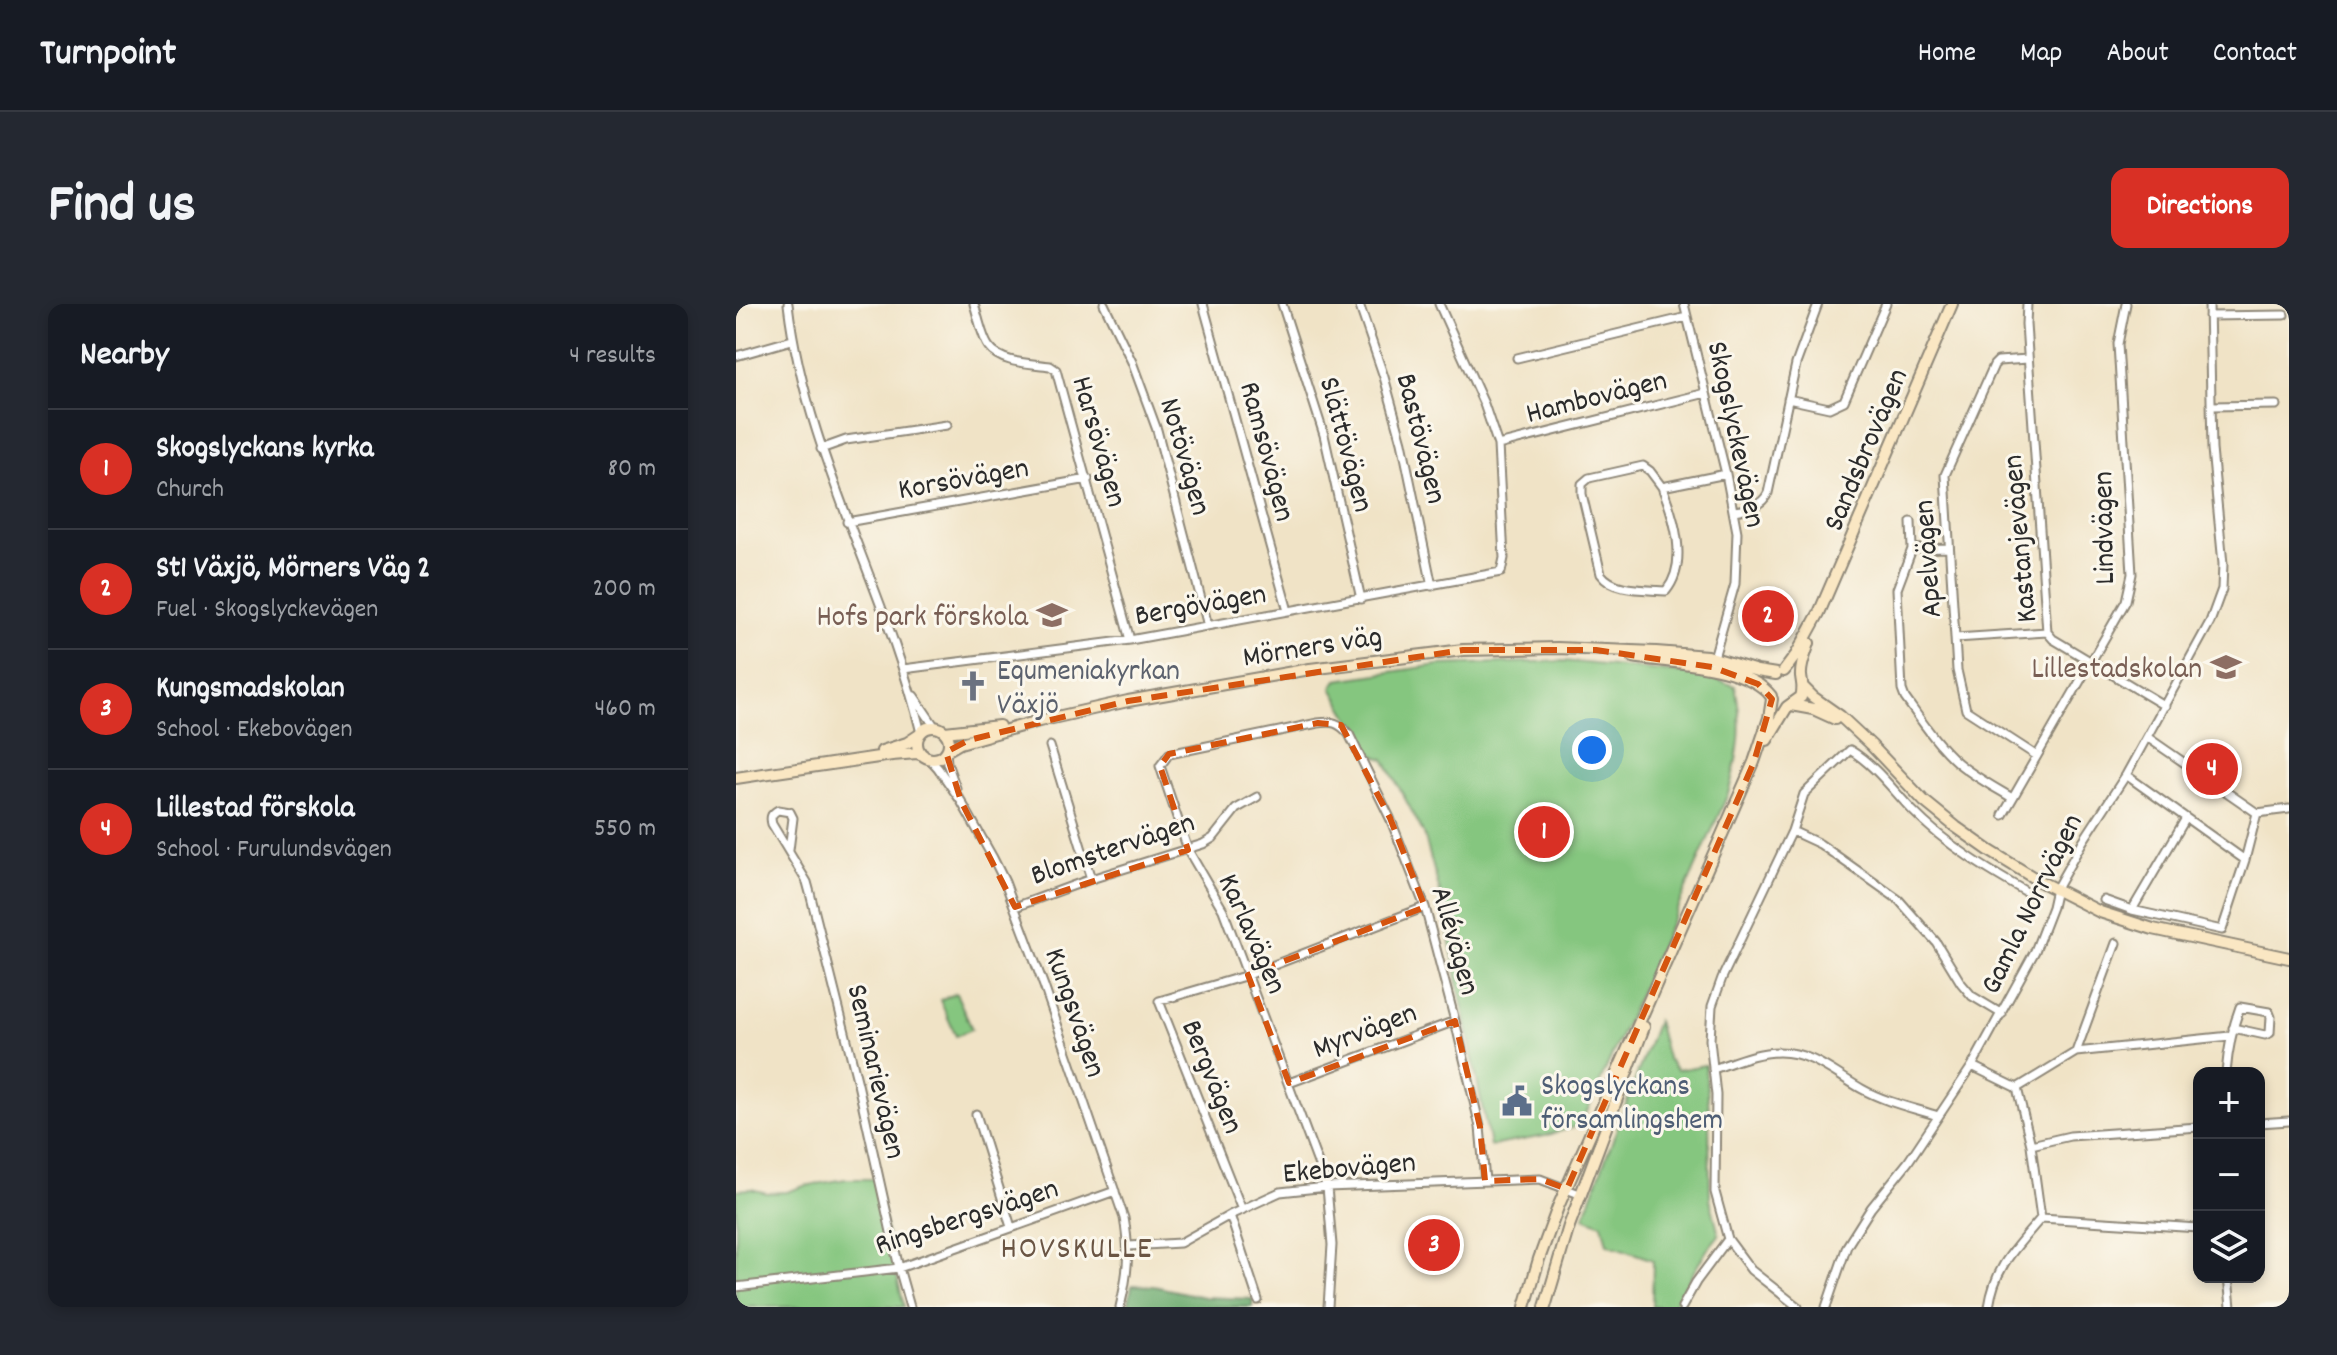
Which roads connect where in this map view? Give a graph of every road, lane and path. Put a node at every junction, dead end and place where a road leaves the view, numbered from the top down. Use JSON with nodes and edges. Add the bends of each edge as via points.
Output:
{"nodes":[{"id":1,"x":788,"y":304,"type":"edge"},
{"id":2,"x":974,"y":304,"type":"edge"},
{"id":3,"x":1104,"y":304,"type":"edge"},
{"id":4,"x":1203,"y":304,"type":"edge"},
{"id":5,"x":1282,"y":304,"type":"edge"},
{"id":6,"x":1359,"y":304,"type":"edge"},
{"id":7,"x":1439,"y":304,"type":"edge"},
{"id":8,"x":1684,"y":304,"type":"edge"},
{"id":9,"x":1818,"y":304,"type":"edge"},
{"id":10,"x":1886,"y":304,"type":"edge"},
{"id":11,"x":1952,"y":304,"type":"edge"},
{"id":12,"x":2027,"y":304,"type":"edge"},
{"id":13,"x":2126,"y":304,"type":"edge"},
{"id":14,"x":2209,"y":304,"type":"edge"},
{"id":15,"x":2284,"y":315,"type":"dead end"},
{"id":16,"x":2209,"y":316,"type":"junction"},
{"id":17,"x":1687,"y":317,"type":"junction"},
{"id":18,"x":792,"y":340,"type":"junction"},
{"id":19,"x":736,"y":356,"type":"edge"},
{"id":20,"x":1517,"y":358,"type":"dead end"},
{"id":21,"x":2028,"y":359,"type":"junction"},
{"id":22,"x":1706,"y":393,"type":"junction"},
{"id":23,"x":1788,"y":399,"type":"junction"},
{"id":24,"x":2276,"y":405,"type":"dead end"},
{"id":25,"x":2211,"y":406,"type":"junction"},
{"id":26,"x":947,"y":425,"type":"dead end"},
{"id":27,"x":1498,"y":445,"type":"junction"},
{"id":28,"x":821,"y":449,"type":"junction"},
{"id":29,"x":1726,"y":474,"type":"junction"},
{"id":30,"x":1088,"y":479,"type":"junction"},
{"id":31,"x":1662,"y":487,"type":"junction"},
{"id":32,"x":1734,"y":511,"type":"junction"},
{"id":33,"x":847,"y":522,"type":"junction"},
{"id":34,"x":1911,"y":522,"type":"dead end"},
{"id":35,"x":1949,"y":548,"type":"junction"},
{"id":36,"x":1912,"y":549,"type":"junction"},
{"id":37,"x":1432,"y":586,"type":"junction"},
{"id":38,"x":1361,"y":599,"type":"junction"},
{"id":39,"x":1288,"y":611,"type":"junction"},
{"id":40,"x":1819,"y":613,"type":"junction"},
{"id":41,"x":1208,"y":626,"type":"junction"},
{"id":42,"x":2047,"y":632,"type":"junction"},
{"id":43,"x":1956,"y":638,"type":"junction"},
{"id":44,"x":1130,"y":640,"type":"junction"},
{"id":45,"x":1713,"y":662,"type":"junction"},
{"id":46,"x":2091,"y":663,"type":"junction"},
{"id":47,"x":903,"y":669,"type":"junction"},
{"id":48,"x":1780,"y":673,"type":"junction"},
{"id":49,"x":1802,"y":683,"type":"junction"},
{"id":50,"x":910,"y":690,"type":"junction"},
{"id":51,"x":1772,"y":697,"type":"junction"},
{"id":52,"x":1790,"y":705,"type":"junction"},
{"id":53,"x":2165,"y":706,"type":"junction"},
{"id":54,"x":1039,"y":721,"type":"junction"},
{"id":55,"x":1341,"y":725,"type":"joint"},
{"id":56,"x":940,"y":730,"type":"junction"},
{"id":57,"x":1854,"y":730,"type":"junction"},
{"id":58,"x":920,"y":734,"type":"junction"},
{"id":59,"x":2147,"y":737,"type":"junction"},
{"id":60,"x":1050,"y":746,"type":"dead end"},
{"id":61,"x":947,"y":751,"type":"junction"},
{"id":62,"x":926,"y":756,"type":"junction"},
{"id":63,"x":2037,"y":756,"type":"junction"},
{"id":64,"x":1754,"y":762,"type":"junction"},
{"id":65,"x":825,"y":765,"type":"junction"},
{"id":66,"x":2126,"y":775,"type":"junction"},
{"id":67,"x":736,"y":778,"type":"edge"},
{"id":68,"x":1257,"y":797,"type":"dead end"},
{"id":69,"x":2012,"y":798,"type":"junction"},
{"id":70,"x":961,"y":801,"type":"junction"},
{"id":71,"x":2289,"y":809,"type":"edge"},
{"id":72,"x":2257,"y":813,"type":"junction"},
{"id":73,"x":2003,"y":815,"type":"dead end"},
{"id":74,"x":2186,"y":818,"type":"junction"},
{"id":75,"x":1792,"y":831,"type":"junction"},
{"id":76,"x":789,"y":850,"type":"junction"},
{"id":77,"x":1188,"y":850,"type":"junction"},
{"id":78,"x":1990,"y":851,"type":"junction"},
{"id":79,"x":2245,"y":860,"type":"junction"},
{"id":80,"x":1981,"y":866,"type":"junction"},
{"id":81,"x":1091,"y":879,"type":"junction"},
{"id":82,"x":2056,"y":889,"type":"junction"},
{"id":83,"x":2032,"y":895,"type":"dead end"},
{"id":84,"x":2104,"y":900,"type":"dead end"},
{"id":85,"x":1015,"y":907,"type":"junction"},
{"id":86,"x":1425,"y":907,"type":"junction"},
{"id":87,"x":2132,"y":910,"type":"junction"},
{"id":88,"x":2116,"y":943,"type":"dead end"},
{"id":89,"x":1672,"y":950,"type":"junction"},
{"id":90,"x":2289,"y":958,"type":"edge"},
{"id":91,"x":1248,"y":975,"type":"junction"},
{"id":92,"x":2002,"y":1014,"type":"junction"},
{"id":93,"x":1455,"y":1021,"type":"junction"},
{"id":94,"x":2231,"y":1032,"type":"junction"},
{"id":95,"x":2076,"y":1052,"type":"junction"},
{"id":96,"x":1972,"y":1066,"type":"junction"},
{"id":97,"x":2227,"y":1067,"type":"edge"},
{"id":98,"x":1713,"y":1069,"type":"junction"},
{"id":99,"x":1289,"y":1083,"type":"junction"},
{"id":100,"x":2017,"y":1088,"type":"junction"},
{"id":101,"x":976,"y":1114,"type":"dead end"},
{"id":102,"x":1938,"y":1116,"type":"junction"},
{"id":103,"x":2289,"y":1121,"type":"edge"},
{"id":104,"x":2265,"y":1123,"type":"edge"},
{"id":105,"x":2193,"y":1127,"type":"edge"},
{"id":106,"x":2031,"y":1145,"type":"junction"},
{"id":107,"x":1485,"y":1181,"type":"junction"},
{"id":108,"x":1327,"y":1187,"type":"junction"},
{"id":109,"x":1567,"y":1189,"type":"junction"},
{"id":110,"x":1115,"y":1191,"type":"junction"},
{"id":111,"x":1582,"y":1195,"type":"junction"},
{"id":112,"x":1242,"y":1210,"type":"junction"},
{"id":113,"x":1230,"y":1215,"type":"junction"},
{"id":114,"x":2041,"y":1218,"type":"junction"},
{"id":115,"x":1011,"y":1227,"type":"junction"},
{"id":116,"x":2193,"y":1228,"type":"edge"},
{"id":117,"x":1728,"y":1239,"type":"junction"},
{"id":118,"x":1129,"y":1246,"type":"junction"},
{"id":119,"x":899,"y":1268,"type":"junction"},
{"id":120,"x":2229,"y":1283,"type":"edge"},
{"id":121,"x":736,"y":1287,"type":"edge"},
{"id":122,"x":1258,"y":1300,"type":"dead end"},
{"id":123,"x":910,"y":1307,"type":"edge"},
{"id":124,"x":1120,"y":1307,"type":"edge"},
{"id":125,"x":1328,"y":1307,"type":"edge"},
{"id":126,"x":1525,"y":1307,"type":"edge"},
{"id":127,"x":1545,"y":1307,"type":"edge"},
{"id":128,"x":1682,"y":1307,"type":"edge"},
{"id":129,"x":1798,"y":1307,"type":"edge"},
{"id":130,"x":1826,"y":1307,"type":"edge"},
{"id":131,"x":1989,"y":1307,"type":"edge"},
{"id":132,"x":2231,"y":1307,"type":"edge"}],
"edges":[{"from":1,"to":18,"type":"street"},
{"from":2,"to":30,"type":"street","name":"Harsövägen","via":[[996,353],[1056,370]]},
{"from":3,"to":41,"type":"street","name":"Notövägen","via":[[1157,430]]},
{"from":4,"to":39,"type":"street","name":"Ramsövägen"},
{"from":5,"to":38,"type":"street","name":"Slättövägen","via":[[1324,435]]},
{"from":6,"to":37,"type":"street","name":"Bastövägen","via":[[1402,442]]},
{"from":7,"to":27,"type":"street"},
{"from":8,"to":17,"type":"street","name":"Skogslyckevägen"},
{"from":9,"to":23,"type":"street"},
{"from":10,"to":23,"type":"street","via":[[1844,401],[1829,408]]},
{"from":11,"to":40,"type":"main road","name":"Sandsbrovägen"},
{"from":12,"to":21,"type":"street","name":"Kastanjevägen"},
{"from":13,"to":46,"type":"street","name":"Lindvägen","via":[[2118,344],[2132,574],[2126,601]]},
{"from":14,"to":16,"type":"street","name":"Gamla Norrvägen"},
{"from":15,"to":16,"type":"street"},
{"from":16,"to":25,"type":"street","name":"Gamla Norrvägen"},
{"from":17,"to":20,"type":"street"},
{"from":17,"to":22,"type":"street","name":"Skogslyckevägen"},
{"from":18,"to":19,"type":"street"},
{"from":18,"to":28,"type":"street"},
{"from":21,"to":35,"type":"street","name":"Apelvägen","via":[[1994,365],[1945,475]]},
{"from":21,"to":42,"type":"street","name":"Kastanjevägen"},
{"from":22,"to":27,"type":"street","name":"Hambovägen"},
{"from":22,"to":29,"type":"street","name":"Skogslyckevägen"},
{"from":23,"to":32,"type":"street","via":[[1766,499]]},
{"from":24,"to":25,"type":"street"},
{"from":25,"to":53,"type":"street","name":"Gamla Norrvägen","via":[[2222,589]]},
{"from":26,"to":28,"type":"street","via":[[846,440]]},
{"from":27,"to":37,"type":"street","name":"Bergövägen","via":[[1503,570]]},
{"from":28,"to":33,"type":"street"},
{"from":29,"to":31,"type":"street"},
{"from":29,"to":32,"type":"street","name":"Skogslyckevägen"},
{"from":30,"to":33,"type":"street","name":"Korsövägen"},
{"from":30,"to":44,"type":"street","name":"Harsövägen"},
{"from":31,"to":31,"type":"street","via":[[1643,466],[1582,484],[1601,574],[1608,582],[1666,591],[1673,583],[1678,559],[1675,526]]},
{"from":32,"to":45,"type":"street","name":"Skogslyckevägen","via":[[1735,584]]},
{"from":33,"to":47,"type":"street"},
{"from":34,"to":36,"type":"street"},
{"from":35,"to":36,"type":"street"},
{"from":35,"to":43,"type":"street","name":"Apelvägen"},
{"from":36,"to":69,"type":"street","via":[[1896,600],[1905,698],[1956,761]]},
{"from":37,"to":38,"type":"street","name":"Bergövägen"},
{"from":38,"to":39,"type":"street","name":"Bergövägen"},
{"from":39,"to":41,"type":"street","name":"Bergövägen"},
{"from":40,"to":48,"type":"main road","name":"Sandsbrovägen"},
{"from":40,"to":49,"type":"main road","name":"Sandsbrovägen","via":[[1804,657]]},
{"from":41,"to":44,"type":"street","name":"Bergövägen"},
{"from":42,"to":43,"type":"street"},
{"from":42,"to":46,"type":"street","name":"Kastanjevägen"},
{"from":43,"to":63,"type":"street","name":"Apelvägen","via":[[1966,710]]},
{"from":44,"to":47,"type":"street","name":"Bergövägen"},
{"from":45,"to":48,"type":"main road","name":"Mörners väg"},
{"from":45,"to":51,"type":"main road","name":"Mörners väg","via":[[1758,684]]},
{"from":45,"to":54,"type":"main road","name":"Mörners väg","via":[[1656,652],[1463,650],[1280,673]]},
{"from":46,"to":53,"type":"street","name":"Kastanjevägen"},
{"from":46,"to":63,"type":"street","name":"Lindvägen"},
{"from":47,"to":50,"type":"street"},
{"from":48,"to":49,"type":"main road","via":[[1793,672]]},
{"from":48,"to":51,"type":"main road","via":[[1770,683]]},
{"from":49,"to":52,"type":"main road","via":[[1801,697]]},
{"from":49,"to":57,"type":"main road"},
{"from":50,"to":56,"type":"street"},
{"from":50,"to":58,"type":"street"},
{"from":51,"to":52,"type":"main road"},
{"from":51,"to":64,"type":"main road"},
{"from":52,"to":57,"type":"main road","via":[[1813,709]]},
{"from":52,"to":64,"type":"main road"},
{"from":53,"to":59,"type":"street","name":"Gamla Norrvägen"},
{"from":54,"to":56,"type":"main road","name":"Mörners väg"},
{"from":54,"to":61,"type":"main road","name":"Mörners väg"},
{"from":55,"to":77,"type":"street","name":"Karlavägen","via":[[1318,723],[1169,754],[1160,766]]},
{"from":55,"to":86,"type":"street","name":"Allévägen","via":[[1390,818]]},
{"from":56,"to":58,"type":"main road"},
{"from":56,"to":61,"type":"main road","via":[[949,739]]},
{"from":57,"to":78,"type":"main road","via":[[1924,801]]},
{"from":58,"to":62,"type":"main road","via":[[918,746]]},
{"from":58,"to":65,"type":"main road","via":[[907,743]]},
{"from":59,"to":66,"type":"street","name":"Gamla Norrvägen"},
{"from":59,"to":72,"type":"street"},
{"from":60,"to":81,"type":"street"},
{"from":61,"to":62,"type":"main road","via":[[938,758]]},
{"from":61,"to":70,"type":"street","name":"Kungsvägen"},
{"from":62,"to":65,"type":"main road","via":[[909,753]]},
{"from":62,"to":70,"type":"street","name":"Kungsvägen"},
{"from":63,"to":69,"type":"street","name":"Lindvägen"},
{"from":64,"to":89,"type":"main road"},
{"from":65,"to":67,"type":"main road"},
{"from":66,"to":74,"type":"street"},
{"from":66,"to":82,"type":"street","name":"Gamla Norrvägen"},
{"from":68,"to":77,"type":"street","name":"Blomstervägen","via":[[1236,809],[1213,838]]},
{"from":69,"to":73,"type":"street","name":"Lindvägen"},
{"from":70,"to":85,"type":"street","name":"Kungsvägen"},
{"from":71,"to":72,"type":"street"},
{"from":72,"to":79,"type":"street"},
{"from":74,"to":79,"type":"street"},
{"from":74,"to":87,"type":"street"},
{"from":75,"to":80,"type":"street","via":[[1804,794],[1850,750],[1952,846]]},
{"from":75,"to":92,"type":"street","via":[[1820,844],[1899,900],[1936,942],[1972,996]]},
{"from":75,"to":98,"type":"street","via":[[1712,1006]]},
{"from":76,"to":76,"type":"street","name":"Seminarievägen","via":[[772,824],[778,810],[793,818]]},
{"from":76,"to":119,"type":"street","name":"Seminarievägen","via":[[810,893]]},
{"from":77,"to":81,"type":"street","name":"Blomstervägen"},
{"from":77,"to":91,"type":"street","name":"Karlavägen","via":[[1223,910]]},
{"from":78,"to":80,"type":"street"},
{"from":78,"to":82,"type":"main road"},
{"from":79,"to":87,"type":"street","via":[[2222,930]]},
{"from":80,"to":83,"type":"street"},
{"from":81,"to":85,"type":"street","name":"Blomstervägen"},
{"from":82,"to":90,"type":"main road","via":[[2100,912],[2153,929]]},
{"from":82,"to":92,"type":"street","name":"Gamla Norrvägen","via":[[2035,951]]},
{"from":84,"to":87,"type":"street"},
{"from":85,"to":110,"type":"street","name":"Kungsvägen"},
{"from":86,"to":91,"type":"street"},
{"from":86,"to":93,"type":"street","name":"Allévägen"},
{"from":88,"to":95,"type":"street"},
{"from":89,"to":109,"type":"main road"},
{"from":89,"to":111,"type":"main road"},
{"from":91,"to":99,"type":"street","name":"Karlavägen"},
{"from":91,"to":112,"type":"street","name":"Bergvägen","via":[[1159,1001]]},
{"from":92,"to":96,"type":"street","name":"Gamla Norrvägen"},
{"from":93,"to":99,"type":"street","name":"Myrvägen"},
{"from":93,"to":107,"type":"street","name":"Allévägen","via":[[1480,1127]]},
{"from":94,"to":94,"type":"street","via":[[2240,1007],[2269,1012],[2270,1033]]},
{"from":94,"to":95,"type":"street"},
{"from":94,"to":97,"type":"street"},
{"from":95,"to":100,"type":"street"},
{"from":96,"to":100,"type":"street"},
{"from":96,"to":102,"type":"street","name":"Gamla Norrvägen"},
{"from":98,"to":102,"type":"street","via":[[1759,1054],[1805,1055],[1864,1090]]},
{"from":98,"to":117,"type":"street","via":[[1715,1192]]},
{"from":99,"to":108,"type":"street","name":"Karlavägen"},
{"from":100,"to":106,"type":"street"},
{"from":101,"to":115,"type":"street"},
{"from":102,"to":130,"type":"street","name":"Gamla Norrvägen","via":[[1847,1246]]},
{"from":103,"to":104,"type":"street"},
{"from":105,"to":106,"type":"street","via":[[2070,1136]]},
{"from":106,"to":114,"type":"street"},
{"from":107,"to":108,"type":"street","name":"Ekebovägen"},
{"from":107,"to":109,"type":"street","name":"Ekebovägen","via":[[1540,1179]]},
{"from":108,"to":112,"type":"street","name":"Ekebovägen","via":[[1280,1192]]},
{"from":108,"to":125,"type":"street","name":"Karlavägen","via":[[1332,1245]]},
{"from":109,"to":111,"type":"street","name":"Ekebovägen"},
{"from":109,"to":126,"type":"main road"},
{"from":110,"to":115,"type":"street","name":"Ringsbergsvägen"},
{"from":110,"to":118,"type":"street","name":"Kungsvägen"},
{"from":111,"to":127,"type":"main road"},
{"from":112,"to":113,"type":"street","name":"Ekebovägen"},
{"from":113,"to":118,"type":"street","name":"Ekebovägen","via":[[1180,1243]]},
{"from":113,"to":122,"type":"street"},
{"from":114,"to":116,"type":"street"},
{"from":114,"to":131,"type":"street","via":[[2001,1267]]},
{"from":115,"to":119,"type":"street","name":"Ringsbergsvägen"},
{"from":117,"to":128,"type":"street"},
{"from":117,"to":129,"type":"street","via":[[1751,1270]]},
{"from":118,"to":124,"type":"street","name":"Kungsvägen"},
{"from":119,"to":121,"type":"street","name":"Ringsbergsvägen"},
{"from":119,"to":123,"type":"street","name":"Seminarievägen"},
{"from":120,"to":132,"type":"street"}]}
